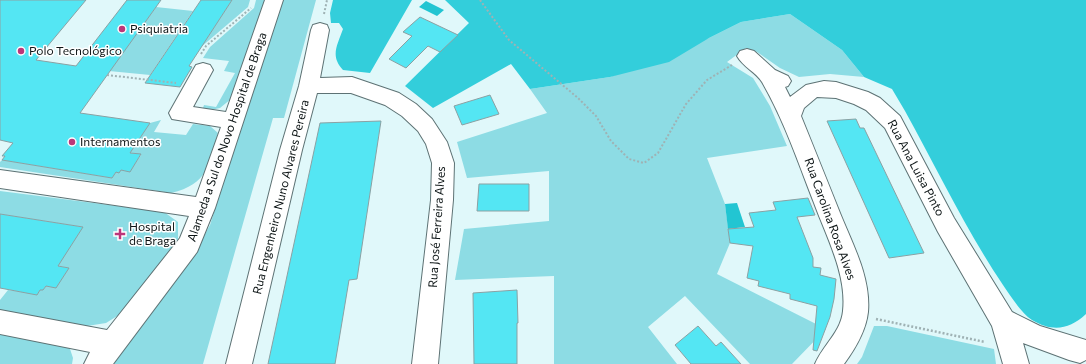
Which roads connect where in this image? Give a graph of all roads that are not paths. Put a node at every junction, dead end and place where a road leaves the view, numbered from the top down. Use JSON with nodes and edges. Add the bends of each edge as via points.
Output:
{"nodes":[{"id":1,"x":274,"y":0,"type":"edge"},
{"id":2,"x":320,"y":30,"type":"dead end"},
{"id":3,"x":746,"y":56,"type":"road end"},
{"id":4,"x":201,"y":64,"type":"road end"},
{"id":5,"x":768,"y":75,"type":"junction"},
{"id":6,"x":309,"y":86,"type":"junction"},
{"id":7,"x":813,"y":90,"type":"junction"},
{"id":8,"x":791,"y":116,"type":"junction"},
{"id":9,"x":233,"y":121,"type":"junction"},
{"id":10,"x":0,"y":179,"type":"edge"},
{"id":11,"x":204,"y":208,"type":"junction"},
{"id":12,"x":1003,"y":321,"type":"junction"},
{"id":13,"x":0,"y":322,"type":"edge"},
{"id":14,"x":112,"y":344,"type":"junction"},
{"id":15,"x":1076,"y":352,"type":"edge"},
{"id":16,"x":97,"y":364,"type":"edge"},
{"id":17,"x":239,"y":364,"type":"edge"},
{"id":18,"x":424,"y":364,"type":"edge"},
{"id":19,"x":828,"y":364,"type":"edge"},
{"id":20,"x":1016,"y":364,"type":"edge"}],
"edges":[{"from":1,"to":9,"type":"street","name":"Alameda a Sul do Novo Hospital de Braga"},
{"from":2,"to":6,"type":"street","name":"Rua Engenheiro Nuno Alvares Pereira"},
{"from":3,"to":5,"type":"street"},
{"from":4,"to":9,"type":"street","via":[[178,113]]},
{"from":5,"to":7,"type":"street","name":"Rua Ana Luisa Pinto"},
{"from":5,"to":8,"type":"street","name":"Rua Carolina Rosa Alves"},
{"from":6,"to":17,"type":"street","name":"Rua Engenheiro Nuno Alvares Pereira"},
{"from":6,"to":18,"type":"street","name":"Rua José Ferreira Alves","via":[[352,85],[392,99],[425,125],[436,142],[443,164],[442,200]]},
{"from":7,"to":8,"type":"street","via":[[796,104]]},
{"from":7,"to":12,"type":"street","name":"Rua Ana Luisa Pinto","via":[[836,90],[861,98],[873,104],[893,122],[946,225]]},
{"from":8,"to":19,"type":"street","name":"Rua Carolina Rosa Alves","via":[[852,270],[856,291],[856,314],[849,335]]},
{"from":9,"to":11,"type":"street","name":"Alameda a Sul do Novo Hospital de Braga"},
{"from":10,"to":11,"type":"street"},
{"from":11,"to":14,"type":"street","name":"Alameda a Sul do Novo Hospital de Braga","via":[[189,245]]},
{"from":12,"to":15,"type":"street","via":[[1040,339]]},
{"from":12,"to":20,"type":"street","name":"Rua Ana Luisa Pinto"},
{"from":13,"to":14,"type":"street"},
{"from":14,"to":16,"type":"street","name":"Alameda a Sul do Novo Hospital de Braga"}]}
